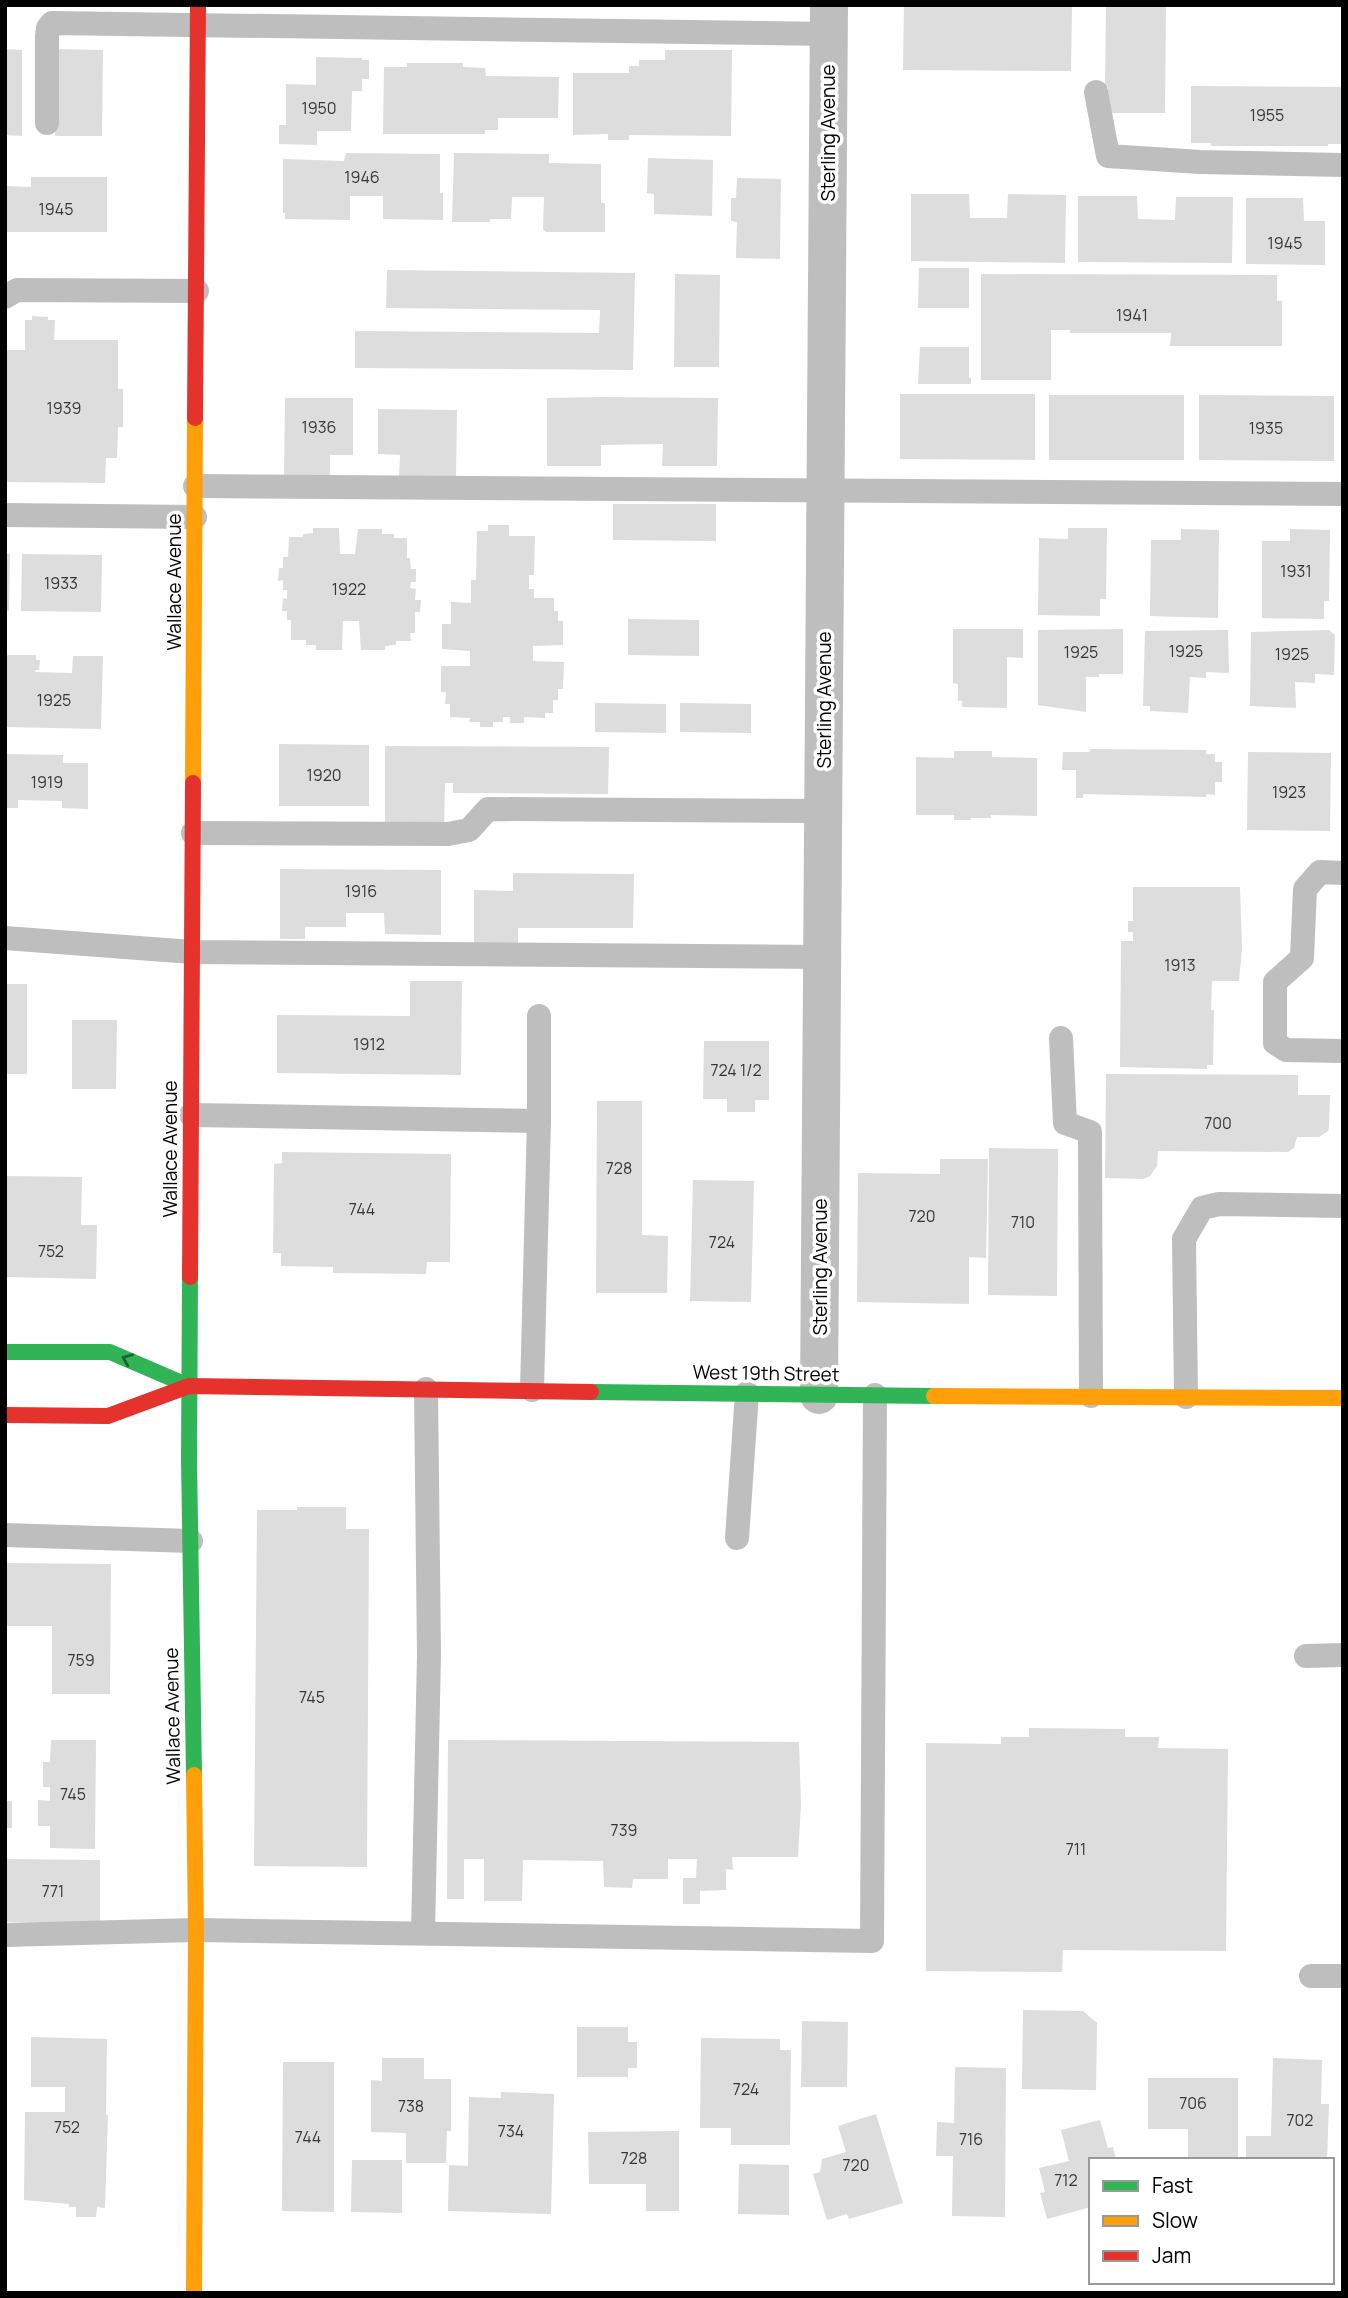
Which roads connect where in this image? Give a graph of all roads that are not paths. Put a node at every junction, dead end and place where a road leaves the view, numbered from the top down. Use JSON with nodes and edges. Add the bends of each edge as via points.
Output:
{"nodes":[{"id":1,"x":198,"y":15,"type":"edge"},
{"id":2,"x":828,"y":20,"type":"edge"},
{"id":3,"x":1096,"y":92,"type":"dead end"},
{"id":4,"x":47,"y":123,"type":"dead end"},
{"id":5,"x":1343,"y":165,"type":"edge"},
{"id":6,"x":197,"y":291,"type":"junction"},
{"id":7,"x":5,"y":297,"type":"edge"},
{"id":8,"x":195,"y":486,"type":"junction"},
{"id":9,"x":825,"y":491,"type":"junction"},
{"id":10,"x":1343,"y":494,"type":"edge"},
{"id":11,"x":5,"y":515,"type":"edge"},
{"id":12,"x":195,"y":517,"type":"junction"},
{"id":13,"x":823,"y":811,"type":"junction"},
{"id":14,"x":193,"y":833,"type":"junction"},
{"id":15,"x":1343,"y":873,"type":"edge"},
{"id":16,"x":5,"y":939,"type":"edge"},
{"id":17,"x":192,"y":952,"type":"junction"},
{"id":18,"x":822,"y":957,"type":"junction"},
{"id":19,"x":539,"y":1016,"type":"dead end"},
{"id":20,"x":1061,"y":1038,"type":"dead end"},
{"id":21,"x":1343,"y":1051,"type":"edge"},
{"id":22,"x":191,"y":1115,"type":"junction"},
{"id":23,"x":539,"y":1121,"type":"junction"},
{"id":24,"x":1343,"y":1206,"type":"edge"},
{"id":25,"x":5,"y":1352,"type":"edge"},
{"id":26,"x":189,"y":1386,"type":"junction"},
{"id":27,"x":426,"y":1389,"type":"junction"},
{"id":28,"x":532,"y":1390,"type":"junction"},
{"id":29,"x":747,"y":1393,"type":"junction"},
{"id":30,"x":819,"y":1395,"type":"junction"},
{"id":31,"x":875,"y":1395,"type":"junction"},
{"id":32,"x":1091,"y":1396,"type":"junction"},
{"id":33,"x":1186,"y":1397,"type":"junction"},
{"id":34,"x":1343,"y":1398,"type":"edge"},
{"id":35,"x":5,"y":1415,"type":"edge"},
{"id":36,"x":5,"y":1535,"type":"edge"},
{"id":37,"x":737,"y":1538,"type":"dead end"},
{"id":38,"x":191,"y":1541,"type":"junction"},
{"id":39,"x":1343,"y":1655,"type":"edge"},
{"id":40,"x":1306,"y":1656,"type":"dead end"},
{"id":41,"x":196,"y":1930,"type":"junction"},
{"id":42,"x":423,"y":1933,"type":"junction"},
{"id":43,"x":5,"y":1935,"type":"edge"},
{"id":44,"x":1311,"y":1976,"type":"dead end"},
{"id":45,"x":1343,"y":1976,"type":"edge"},
{"id":46,"x":194,"y":2293,"type":"edge"}],
"edges":[{"from":1,"to":2,"type":"lane"},
{"from":1,"to":4,"type":"lane","via":[[52,23],[47,36]]},
{"from":1,"to":6,"type":"street","name":"Wallace Avenue"},
{"from":2,"to":9,"type":"street","name":"Sterling Avenue"},
{"from":3,"to":5,"type":"lane","via":[[1108,156]]},
{"from":6,"to":7,"type":"lane","via":[[17,290]]},
{"from":6,"to":8,"type":"street","name":"Wallace Avenue"},
{"from":8,"to":9,"type":"lane"},
{"from":8,"to":12,"type":"street","name":"Wallace Avenue"},
{"from":9,"to":10,"type":"lane"},
{"from":9,"to":13,"type":"street","name":"Sterling Avenue"},
{"from":11,"to":12,"type":"lane"},
{"from":12,"to":14,"type":"street","name":"Wallace Avenue"},
{"from":13,"to":14,"type":"lane","via":[[488,809],[469,831],[448,834]]},
{"from":13,"to":18,"type":"street","name":"Sterling Avenue"},
{"from":14,"to":17,"type":"street","name":"Wallace Avenue"},
{"from":15,"to":21,"type":"lane","via":[[1320,873],[1305,888],[1302,958],[1275,982],[1275,1043],[1286,1050]]},
{"from":16,"to":17,"type":"lane"},
{"from":17,"to":18,"type":"lane"},
{"from":17,"to":22,"type":"street","name":"Wallace Avenue"},
{"from":18,"to":30,"type":"street","name":"Sterling Avenue"},
{"from":19,"to":23,"type":"lane"},
{"from":20,"to":32,"type":"lane","via":[[1065,1123],[1090,1132]]},
{"from":22,"to":23,"type":"lane"},
{"from":22,"to":26,"type":"street","name":"Wallace Avenue"},
{"from":23,"to":28,"type":"lane"},
{"from":24,"to":33,"type":"lane","via":[[1219,1204],[1202,1209],[1184,1239]]},
{"from":26,"to":25,"type":"street","name":"West 19th Street","one_way":true,"via":[[110,1352]]},
{"from":26,"to":27,"type":"street","name":"West 19th Street"},
{"from":26,"to":35,"type":"street","name":"West 19th Street","via":[[108,1416]]},
{"from":26,"to":38,"type":"street","name":"Wallace Avenue"},
{"from":27,"to":28,"type":"street","name":"West 19th Street"},
{"from":27,"to":42,"type":"lane","via":[[429,1654]]},
{"from":28,"to":29,"type":"street","name":"West 19th Street"},
{"from":29,"to":30,"type":"street","name":"West 19th Street"},
{"from":29,"to":37,"type":"lane"},
{"from":30,"to":31,"type":"street","name":"West 19th Street"},
{"from":31,"to":32,"type":"street","name":"West 19th Street"},
{"from":31,"to":42,"type":"lane","via":[[872,1941]]},
{"from":32,"to":33,"type":"street","name":"West 19th Street"},
{"from":33,"to":34,"type":"street","name":"West 19th Street"},
{"from":36,"to":38,"type":"lane"},
{"from":38,"to":41,"type":"street","name":"Wallace Avenue"},
{"from":39,"to":40,"type":"lane"},
{"from":41,"to":42,"type":"lane"},
{"from":41,"to":43,"type":"lane"},
{"from":41,"to":46,"type":"street","name":"Wallace Avenue"},
{"from":44,"to":45,"type":"lane"}]}
